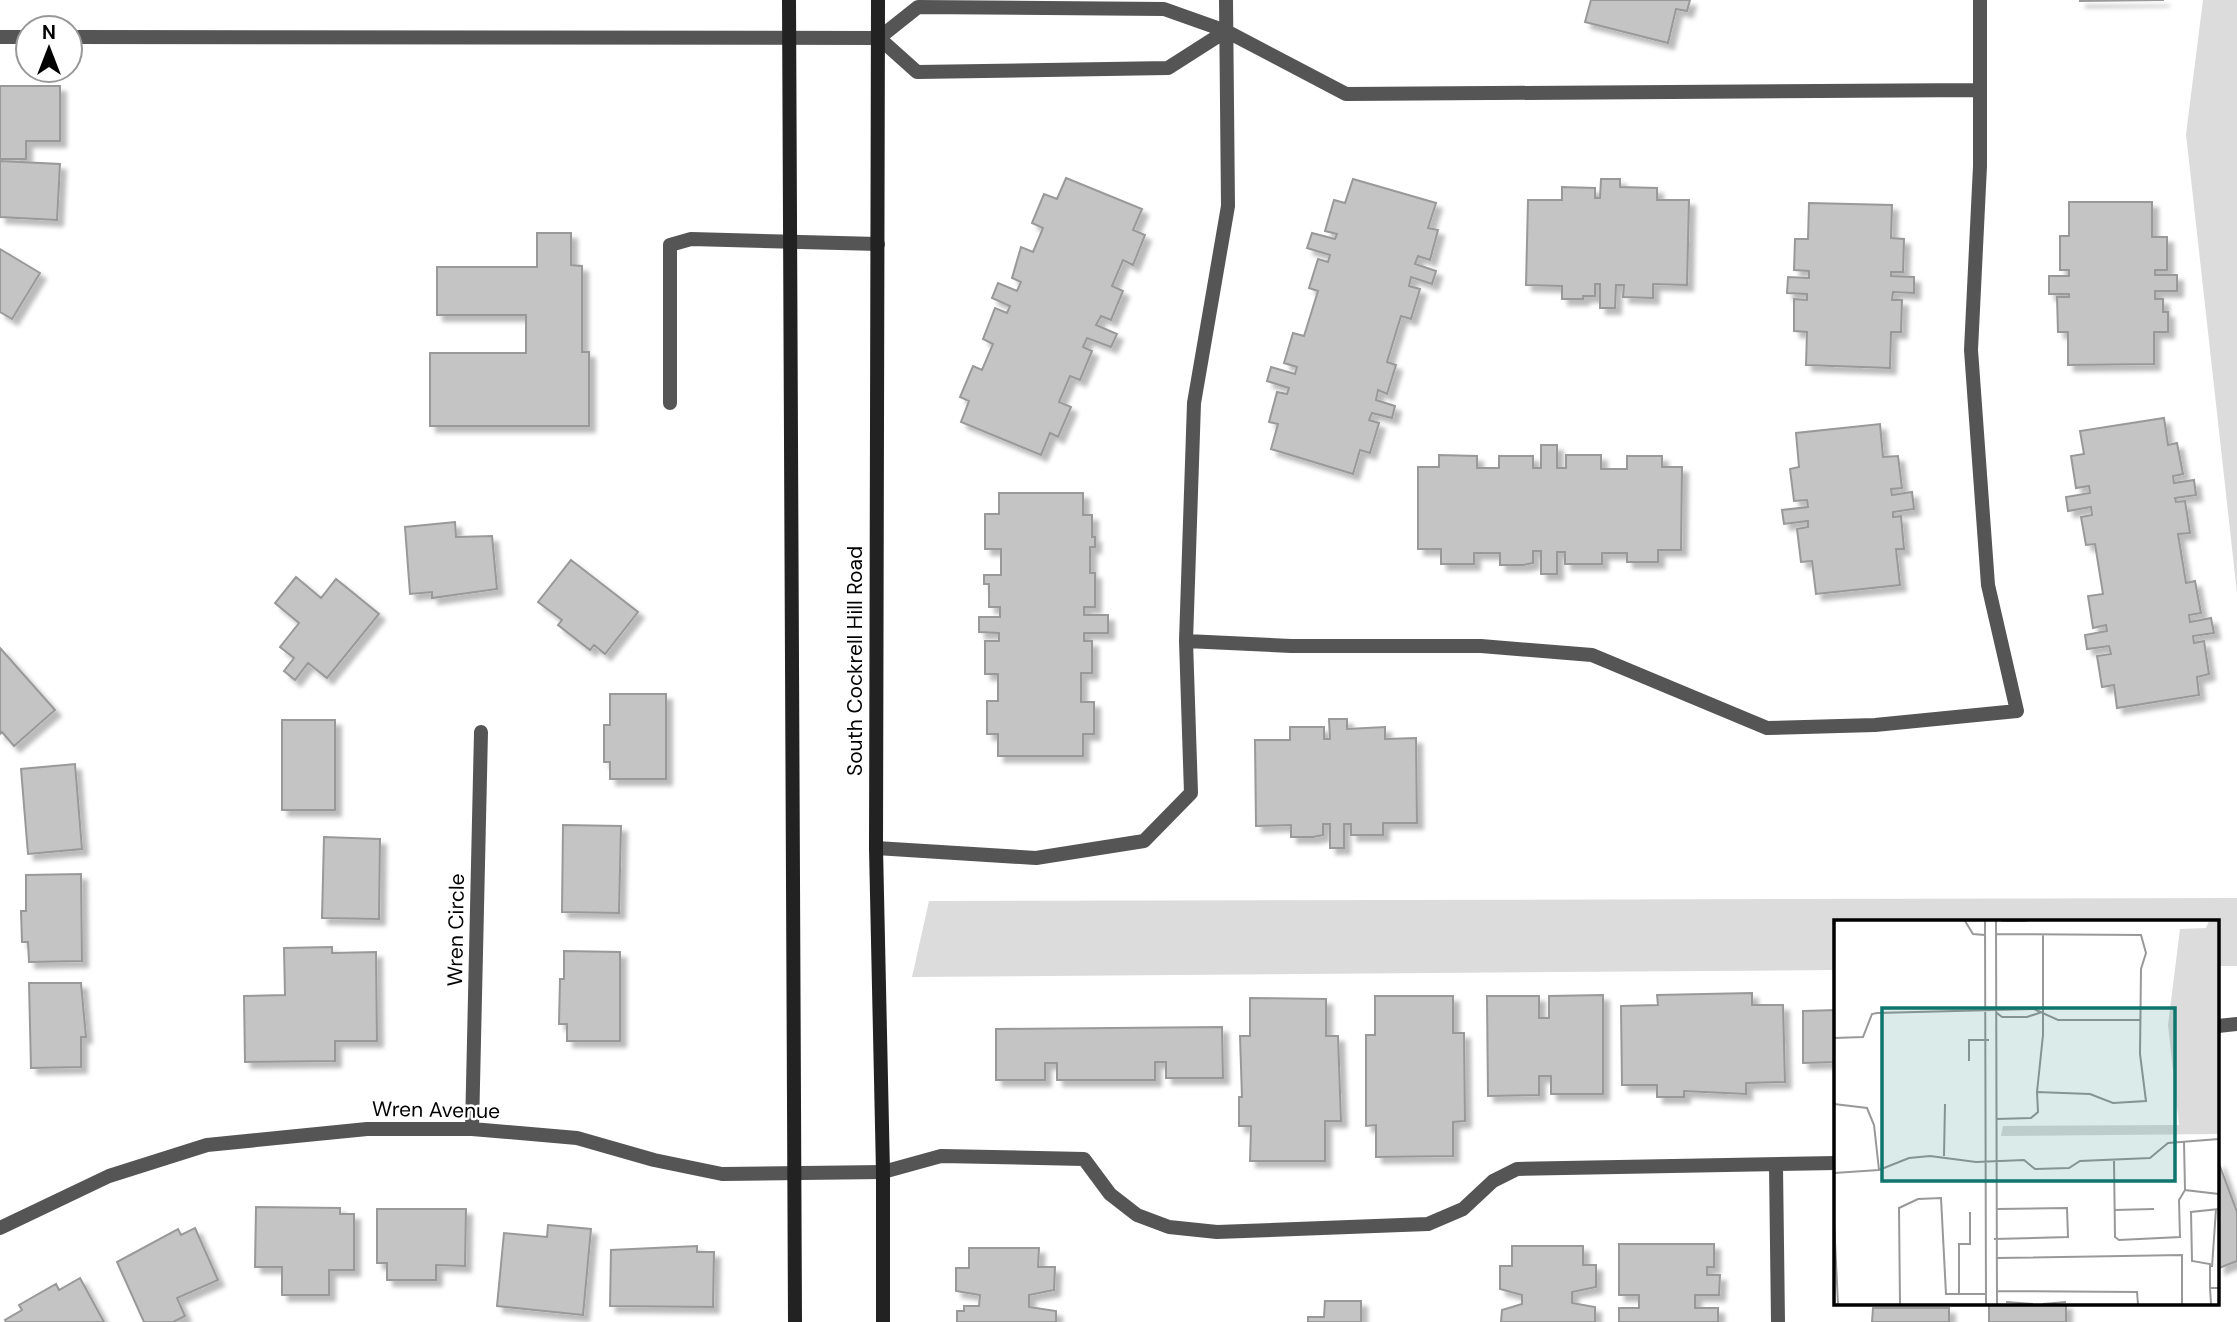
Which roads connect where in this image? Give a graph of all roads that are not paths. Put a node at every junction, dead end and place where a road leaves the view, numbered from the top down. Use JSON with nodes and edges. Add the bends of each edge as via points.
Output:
{"nodes":[{"id":1,"x":789,"y":0,"type":"edge"},
{"id":2,"x":878,"y":0,"type":"edge"},
{"id":3,"x":1226,"y":0,"type":"edge"},
{"id":4,"x":1980,"y":0,"type":"edge"},
{"id":5,"x":1226,"y":31,"type":"junction"},
{"id":6,"x":84,"y":37,"type":"edge"},
{"id":7,"x":789,"y":37,"type":"junction"},
{"id":8,"x":878,"y":38,"type":"junction"},
{"id":9,"x":1980,"y":90,"type":"junction"},
{"id":10,"x":790,"y":243,"type":"junction"},
{"id":11,"x":878,"y":244,"type":"junction"},
{"id":12,"x":670,"y":403,"type":"dead end"},
{"id":13,"x":1186,"y":640,"type":"junction"},
{"id":14,"x":481,"y":732,"type":"dead end"},
{"id":15,"x":876,"y":848,"type":"junction"},
{"id":16,"x":472,"y":1129,"type":"junction"},
{"id":17,"x":1834,"y":1163,"type":"edge"},
{"id":18,"x":1776,"y":1166,"type":"junction"},
{"id":19,"x":883,"y":1172,"type":"junction"},
{"id":20,"x":795,"y":1175,"type":"junction"},
{"id":21,"x":0,"y":1227,"type":"edge"},
{"id":22,"x":795,"y":1322,"type":"edge"},
{"id":23,"x":883,"y":1322,"type":"edge"},
{"id":24,"x":1778,"y":1322,"type":"edge"}],
"edges":[{"from":1,"to":7,"type":"main road"},
{"from":2,"to":8,"type":"main road","name":"South Cockrell Hill Road"},
{"from":3,"to":5,"type":"street"},
{"from":4,"to":9,"type":"street"},
{"from":5,"to":8,"type":"street","via":[[1164,9],[918,7]]},
{"from":5,"to":8,"type":"street","via":[[1168,68],[1107,70],[917,72]]},
{"from":5,"to":9,"type":"street","via":[[1346,94]]},
{"from":5,"to":13,"type":"street","via":[[1228,206],[1194,404]]},
{"from":6,"to":7,"type":"street"},
{"from":7,"to":8,"type":"street"},
{"from":7,"to":10,"type":"main road"},
{"from":8,"to":11,"type":"main road","name":"South Cockrell Hill Road"},
{"from":9,"to":13,"type":"street","via":[[1971,350],[1988,584],[2017,711],[1875,725],[1767,728],[1591,655],[1481,646],[1291,646]]},
{"from":10,"to":11,"type":"street"},
{"from":10,"to":12,"type":"street","via":[[691,239],[670,244]]},
{"from":10,"to":20,"type":"main road"},
{"from":11,"to":15,"type":"main road","name":"South Cockrell Hill Road"},
{"from":13,"to":15,"type":"street","via":[[1192,793],[1144,841],[1036,858]]},
{"from":14,"to":16,"type":"street","name":"Wren Circle"},
{"from":15,"to":19,"type":"main road","name":"South Cockrell Hill Road"},
{"from":16,"to":20,"type":"street","name":"Wren Avenue","via":[[577,1138],[722,1174]]},
{"from":16,"to":21,"type":"street","name":"Wren Avenue","via":[[367,1129],[207,1145],[109,1176]]},
{"from":17,"to":18,"type":"street","name":"Wren Avenue"},
{"from":18,"to":19,"type":"street","name":"Wren Avenue","via":[[1517,1169],[1493,1181],[1463,1209],[1428,1224],[1217,1232],[1170,1227],[1137,1215],[1110,1194],[1083,1159],[941,1157]]},
{"from":18,"to":24,"type":"street"},
{"from":19,"to":20,"type":"street","name":"Wren Avenue"},
{"from":19,"to":23,"type":"main road","name":"South Cockrell Hill Road"},
{"from":20,"to":22,"type":"main road"}]}
